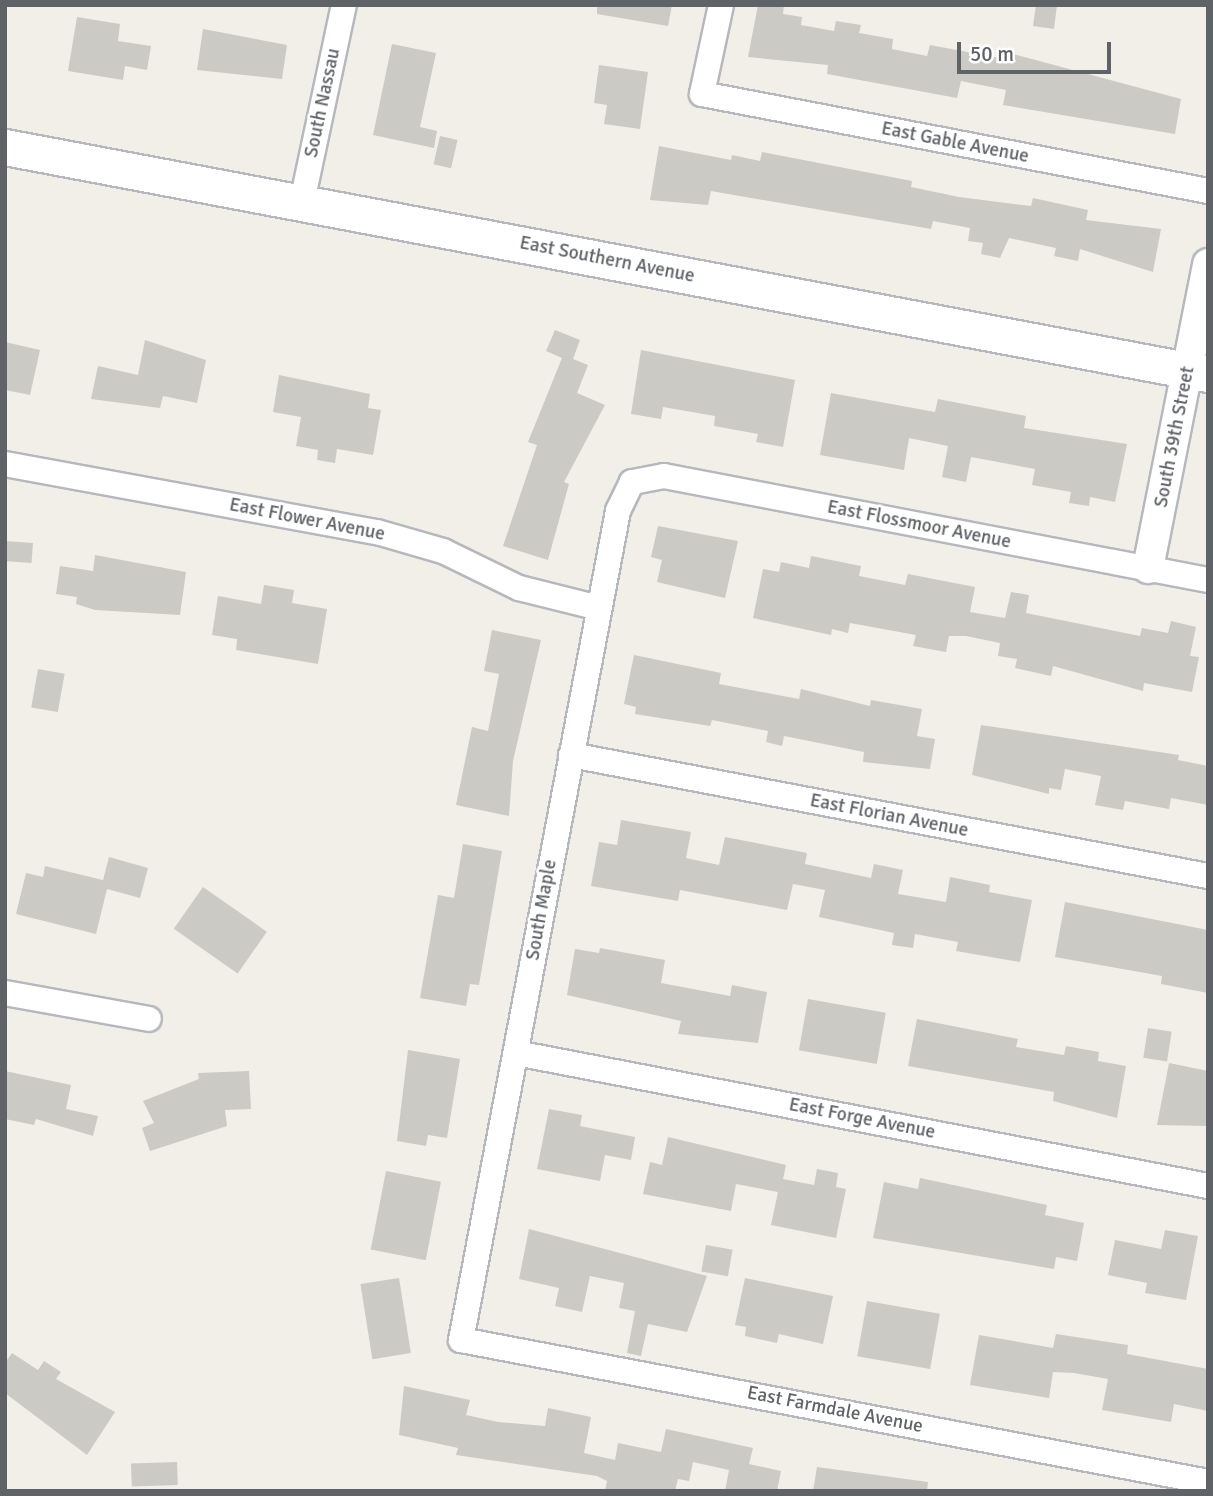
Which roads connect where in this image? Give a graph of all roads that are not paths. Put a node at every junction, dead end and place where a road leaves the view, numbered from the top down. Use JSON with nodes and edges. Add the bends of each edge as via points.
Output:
{"nodes":[{"id":1,"x":344,"y":5,"type":"edge"},
{"id":2,"x":721,"y":5,"type":"edge"},
{"id":3,"x":5,"y":147,"type":"edge"},
{"id":4,"x":1208,"y":191,"type":"edge"},
{"id":5,"x":302,"y":202,"type":"junction"},
{"id":6,"x":1208,"y":264,"type":"edge"},
{"id":7,"x":1198,"y":372,"type":"edge"},
{"id":8,"x":5,"y":464,"type":"edge"},
{"id":9,"x":632,"y":482,"type":"joint"},
{"id":10,"x":1148,"y":568,"type":"junction"},
{"id":11,"x":1208,"y":580,"type":"edge"},
{"id":12,"x":600,"y":608,"type":"junction"},
{"id":13,"x":571,"y":755,"type":"junction"},
{"id":14,"x":1208,"y":876,"type":"edge"},
{"id":15,"x":5,"y":993,"type":"edge"},
{"id":16,"x":149,"y":1019,"type":"dead end"},
{"id":17,"x":516,"y":1053,"type":"junction"},
{"id":18,"x":1208,"y":1186,"type":"edge"},
{"id":19,"x":461,"y":1340,"type":"joint"},
{"id":20,"x":1208,"y":1482,"type":"edge"}],
"edges":[{"from":1,"to":5,"type":"street","name":"South Nassau"},
{"from":2,"to":4,"type":"street","name":"East Gable Avenue","via":[[702,94]]},
{"from":3,"to":5,"type":"main road","name":"East Southern Avenue"},
{"from":5,"to":7,"type":"main road","name":"East Southern Avenue"},
{"from":6,"to":7,"type":"street","name":"South 39th Street"},
{"from":7,"to":10,"type":"street","name":"South 39th Street"},
{"from":8,"to":12,"type":"street","name":"East Flower Avenue","via":[[377,532],[443,551],[519,588]]},
{"from":9,"to":10,"type":"street","name":"East Flossmoor Avenue","via":[[664,476]]},
{"from":9,"to":12,"type":"street","name":"South Maple","via":[[618,511]]},
{"from":10,"to":11,"type":"street","name":"East Flossmoor Avenue"},
{"from":12,"to":13,"type":"street","name":"South Maple"},
{"from":13,"to":14,"type":"street","name":"East Florian Avenue"},
{"from":13,"to":17,"type":"street","name":"South Maple"},
{"from":15,"to":16,"type":"street"},
{"from":17,"to":18,"type":"street","name":"East Forge Avenue"},
{"from":17,"to":19,"type":"street","name":"South Maple"},
{"from":19,"to":20,"type":"street","name":"East Farmdale Avenue"}]}
